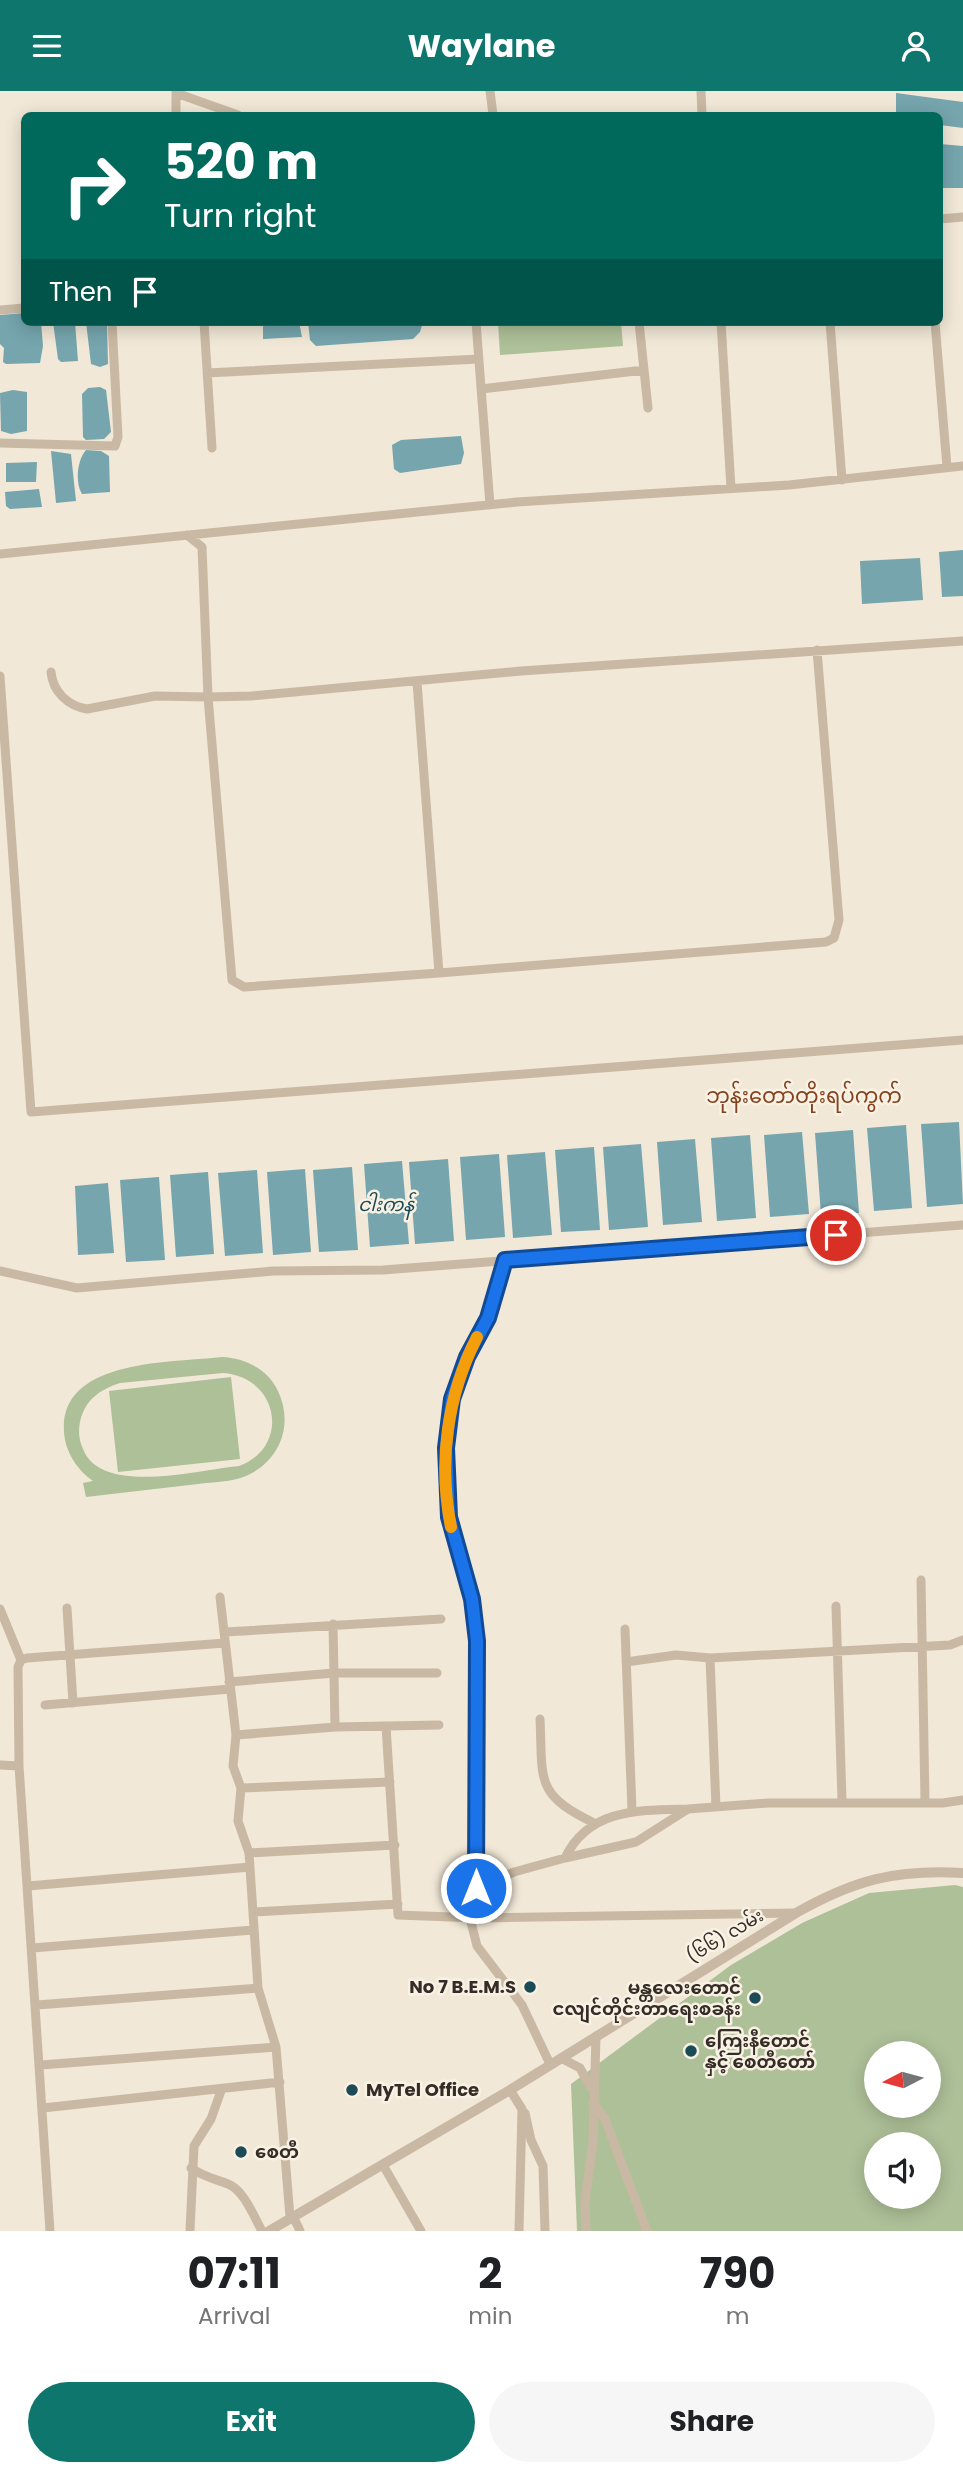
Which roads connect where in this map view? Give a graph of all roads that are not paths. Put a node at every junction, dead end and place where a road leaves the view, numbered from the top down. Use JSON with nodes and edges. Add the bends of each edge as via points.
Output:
{"nodes":[{"id":1,"x":490,"y":91,"type":"edge"},
{"id":2,"x":701,"y":91,"type":"edge"},
{"id":3,"x":176,"y":92,"type":"edge"},
{"id":4,"x":176,"y":112,"type":"edge"},
{"id":5,"x":230,"y":112,"type":"edge"},
{"id":6,"x":493,"y":112,"type":"edge"},
{"id":7,"x":702,"y":112,"type":"edge"},
{"id":8,"x":963,"y":217,"type":"edge"},
{"id":9,"x":943,"y":219,"type":"edge"},
{"id":10,"x":21,"y":308,"type":"edge"},
{"id":11,"x":0,"y":310,"type":"edge"},
{"id":12,"x":113,"y":326,"type":"edge"},
{"id":13,"x":204,"y":326,"type":"edge"},
{"id":14,"x":476,"y":326,"type":"edge"},
{"id":15,"x":639,"y":326,"type":"edge"},
{"id":16,"x":721,"y":326,"type":"edge"},
{"id":17,"x":830,"y":326,"type":"edge"},
{"id":18,"x":935,"y":326,"type":"edge"},
{"id":19,"x":479,"y":359,"type":"junction"},
{"id":20,"x":644,"y":370,"type":"junction"},
{"id":21,"x":207,"y":373,"type":"junction"},
{"id":22,"x":481,"y":389,"type":"junction"},
{"id":23,"x":648,"y":408,"type":"dead end"},
{"id":24,"x":0,"y":443,"type":"edge"},
{"id":25,"x":212,"y":449,"type":"dead end"},
{"id":26,"x":963,"y":466,"type":"edge"},
{"id":27,"x":947,"y":467,"type":"junction"},
{"id":28,"x":842,"y":480,"type":"junction"},
{"id":29,"x":731,"y":488,"type":"junction"},
{"id":30,"x":490,"y":505,"type":"junction"},
{"id":31,"x":187,"y":535,"type":"junction"},
{"id":32,"x":0,"y":554,"type":"edge"},
{"id":33,"x":963,"y":641,"type":"edge"},
{"id":34,"x":817,"y":650,"type":"junction"},
{"id":35,"x":51,"y":672,"type":"dead end"},
{"id":36,"x":0,"y":676,"type":"edge"},
{"id":37,"x":417,"y":682,"type":"junction"},
{"id":38,"x":208,"y":697,"type":"junction"},
{"id":39,"x":439,"y":973,"type":"junction"},
{"id":40,"x":963,"y":1040,"type":"edge"},
{"id":41,"x":963,"y":1225,"type":"edge"},
{"id":42,"x":505,"y":1260,"type":"junction"},
{"id":43,"x":0,"y":1271,"type":"edge"},
{"id":44,"x":921,"y":1580,"type":"dead end"},
{"id":45,"x":220,"y":1597,"type":"dead end"},
{"id":46,"x":836,"y":1606,"type":"dead end"},
{"id":47,"x":67,"y":1608,"type":"dead end"},
{"id":48,"x":0,"y":1609,"type":"edge"},
{"id":49,"x":442,"y":1619,"type":"dead end"},
{"id":50,"x":333,"y":1624,"type":"junction"},
{"id":51,"x":625,"y":1629,"type":"dead end"},
{"id":52,"x":225,"y":1632,"type":"junction"},
{"id":53,"x":963,"y":1640,"type":"edge"},
{"id":54,"x":225,"y":1643,"type":"junction"},
{"id":55,"x":923,"y":1647,"type":"junction"},
{"id":56,"x":838,"y":1653,"type":"junction"},
{"id":57,"x":69,"y":1656,"type":"junction"},
{"id":58,"x":710,"y":1658,"type":"junction"},
{"id":59,"x":21,"y":1660,"type":"junction"},
{"id":60,"x":626,"y":1663,"type":"junction"},
{"id":61,"x":334,"y":1673,"type":"junction"},
{"id":62,"x":437,"y":1673,"type":"dead end"},
{"id":63,"x":230,"y":1685,"type":"junction"},
{"id":64,"x":73,"y":1703,"type":"junction"},
{"id":65,"x":45,"y":1705,"type":"dead end"},
{"id":66,"x":540,"y":1719,"type":"dead end"},
{"id":67,"x":439,"y":1725,"type":"dead end"},
{"id":68,"x":386,"y":1726,"type":"junction"},
{"id":69,"x":335,"y":1727,"type":"junction"},
{"id":70,"x":236,"y":1735,"type":"junction"},
{"id":71,"x":0,"y":1765,"type":"edge"},
{"id":72,"x":19,"y":1766,"type":"junction"},
{"id":73,"x":390,"y":1782,"type":"junction"},
{"id":74,"x":241,"y":1788,"type":"junction"},
{"id":75,"x":963,"y":1800,"type":"edge"},
{"id":76,"x":842,"y":1801,"type":"junction"},
{"id":77,"x":925,"y":1801,"type":"junction"},
{"id":78,"x":716,"y":1807,"type":"junction"},
{"id":79,"x":688,"y":1809,"type":"junction"},
{"id":80,"x":632,"y":1810,"type":"junction"},
{"id":81,"x":594,"y":1823,"type":"junction"},
{"id":82,"x":395,"y":1845,"type":"junction"},
{"id":83,"x":249,"y":1853,"type":"junction"},
{"id":84,"x":565,"y":1858,"type":"junction"},
{"id":85,"x":250,"y":1867,"type":"junction"},
{"id":86,"x":963,"y":1873,"type":"edge"},
{"id":87,"x":28,"y":1886,"type":"junction"},
{"id":88,"x":476,"y":1888,"type":"junction"},
{"id":89,"x":398,"y":1903,"type":"junction"},
{"id":90,"x":253,"y":1912,"type":"junction"},
{"id":91,"x":796,"y":1913,"type":"junction"},
{"id":92,"x":473,"y":1918,"type":"junction"},
{"id":93,"x":253,"y":1930,"type":"junction"},
{"id":94,"x":33,"y":1948,"type":"junction"},
{"id":95,"x":258,"y":1988,"type":"junction"},
{"id":96,"x":37,"y":2005,"type":"junction"},
{"id":97,"x":596,"y":2036,"type":"junction"},
{"id":98,"x":276,"y":2047,"type":"junction"},
{"id":99,"x":556,"y":2061,"type":"junction"},
{"id":100,"x":41,"y":2065,"type":"junction"},
{"id":101,"x":280,"y":2082,"type":"junction"},
{"id":102,"x":510,"y":2090,"type":"junction"},
{"id":103,"x":592,"y":2090,"type":"junction"},
{"id":104,"x":221,"y":2091,"type":"junction"},
{"id":105,"x":593,"y":2103,"type":"junction"},
{"id":106,"x":43,"y":2108,"type":"junction"},
{"id":107,"x":522,"y":2109,"type":"junction"},
{"id":108,"x":383,"y":2165,"type":"junction"},
{"id":109,"x":191,"y":2168,"type":"junction"},
{"id":110,"x":292,"y":2216,"type":"junction"},
{"id":111,"x":50,"y":2231,"type":"edge"},
{"id":112,"x":190,"y":2231,"type":"edge"},
{"id":113,"x":262,"y":2231,"type":"edge"},
{"id":114,"x":269,"y":2231,"type":"edge"},
{"id":115,"x":300,"y":2231,"type":"edge"},
{"id":116,"x":421,"y":2231,"type":"edge"},
{"id":117,"x":519,"y":2231,"type":"edge"},
{"id":118,"x":545,"y":2231,"type":"edge"},
{"id":119,"x":586,"y":2231,"type":"edge"},
{"id":120,"x":647,"y":2231,"type":"edge"}],
"edges":[{"from":1,"to":6,"type":"street"},
{"from":2,"to":7,"type":"street"},
{"from":3,"to":4,"type":"street"},
{"from":3,"to":5,"type":"street"},
{"from":8,"to":9,"type":"street"},
{"from":10,"to":11,"type":"street"},
{"from":12,"to":24,"type":"street","via":[[115,446]]},
{"from":13,"to":21,"type":"street"},
{"from":14,"to":19,"type":"street"},
{"from":15,"to":20,"type":"street"},
{"from":16,"to":29,"type":"street"},
{"from":17,"to":28,"type":"street"},
{"from":18,"to":27,"type":"street"},
{"from":19,"to":21,"type":"street"},
{"from":19,"to":22,"type":"street"},
{"from":20,"to":22,"type":"street"},
{"from":20,"to":23,"type":"street"},
{"from":21,"to":25,"type":"street"},
{"from":22,"to":30,"type":"street"},
{"from":26,"to":27,"type":"street"},
{"from":27,"to":28,"type":"street"},
{"from":28,"to":29,"type":"street"},
{"from":29,"to":30,"type":"street"},
{"from":30,"to":31,"type":"street"},
{"from":31,"to":32,"type":"street"},
{"from":31,"to":38,"type":"street","via":[[202,547]]},
{"from":33,"to":34,"type":"street"},
{"from":34,"to":37,"type":"street"},
{"from":34,"to":39,"type":"street","via":[[839,921],[834,938]]},
{"from":35,"to":38,"type":"street","via":[[60,695],[87,709],[155,696]]},
{"from":36,"to":40,"type":"street","via":[[31,1112]]},
{"from":37,"to":38,"type":"street"},
{"from":37,"to":39,"type":"street"},
{"from":38,"to":39,"type":"street","via":[[232,980],[244,987]]},
{"from":41,"to":42,"type":"street"},
{"from":42,"to":43,"type":"street","via":[[383,1270],[273,1271],[77,1288]]},
{"from":42,"to":88,"type":"street","via":[[488,1318],[452,1399],[446,1448],[449,1517],[476,1630]]},
{"from":44,"to":55,"type":"street"},
{"from":45,"to":52,"type":"street"},
{"from":46,"to":56,"type":"street"},
{"from":47,"to":57,"type":"street"},
{"from":48,"to":59,"type":"street"},
{"from":49,"to":50,"type":"street"},
{"from":50,"to":52,"type":"street"},
{"from":50,"to":61,"type":"street"},
{"from":51,"to":60,"type":"street"},
{"from":52,"to":54,"type":"street"},
{"from":53,"to":55,"type":"street"},
{"from":54,"to":57,"type":"street"},
{"from":54,"to":63,"type":"street"},
{"from":55,"to":56,"type":"street"},
{"from":55,"to":77,"type":"street"},
{"from":56,"to":58,"type":"street"},
{"from":56,"to":76,"type":"street"},
{"from":57,"to":59,"type":"street"},
{"from":57,"to":64,"type":"street"},
{"from":58,"to":60,"type":"street","via":[[660,1656]]},
{"from":58,"to":78,"type":"street"},
{"from":59,"to":72,"type":"street","via":[[17,1672]]},
{"from":60,"to":80,"type":"street"},
{"from":61,"to":62,"type":"street"},
{"from":61,"to":63,"type":"street"},
{"from":61,"to":69,"type":"street"},
{"from":63,"to":64,"type":"street"},
{"from":63,"to":70,"type":"street"},
{"from":64,"to":65,"type":"street"},
{"from":66,"to":81,"type":"street","via":[[542,1778],[552,1798]]},
{"from":67,"to":68,"type":"street"},
{"from":68,"to":69,"type":"street"},
{"from":68,"to":73,"type":"street"},
{"from":69,"to":70,"type":"street"},
{"from":70,"to":74,"type":"street","via":[[233,1766]]},
{"from":71,"to":72,"type":"street"},
{"from":72,"to":87,"type":"street"},
{"from":73,"to":74,"type":"street"},
{"from":73,"to":82,"type":"street"},
{"from":74,"to":83,"type":"street","via":[[238,1821]]},
{"from":75,"to":77,"type":"street"},
{"from":76,"to":77,"type":"street"},
{"from":76,"to":78,"type":"street"},
{"from":78,"to":79,"type":"street"},
{"from":79,"to":80,"type":"street"},
{"from":79,"to":84,"type":"street","via":[[636,1842]]},
{"from":80,"to":81,"type":"street"},
{"from":81,"to":84,"type":"street","via":[[572,1843]]},
{"from":82,"to":83,"type":"street"},
{"from":82,"to":89,"type":"street"},
{"from":83,"to":85,"type":"street"},
{"from":84,"to":88,"type":"street"},
{"from":85,"to":87,"type":"street"},
{"from":85,"to":90,"type":"street"},
{"from":86,"to":91,"type":"street","name":"(၆၆) လမ်း","via":[[885,1876],[838,1890]]},
{"from":87,"to":94,"type":"street"},
{"from":88,"to":92,"type":"street"},
{"from":89,"to":90,"type":"street"},
{"from":89,"to":92,"type":"street","via":[[398,1915]]},
{"from":90,"to":93,"type":"street"},
{"from":91,"to":92,"type":"street"},
{"from":91,"to":97,"type":"street","name":"(၆၆) လမ်း"},
{"from":92,"to":99,"type":"street","via":[[477,1946],[522,2005]]},
{"from":93,"to":94,"type":"street"},
{"from":93,"to":95,"type":"street"},
{"from":94,"to":96,"type":"street"},
{"from":95,"to":96,"type":"street"},
{"from":95,"to":98,"type":"street"},
{"from":96,"to":100,"type":"street"},
{"from":97,"to":99,"type":"street","name":"(၆၆) လမ်း"},
{"from":97,"to":103,"type":"street"},
{"from":98,"to":100,"type":"street"},
{"from":98,"to":101,"type":"street"},
{"from":99,"to":102,"type":"street","name":"(၆၆) လမ်း"},
{"from":99,"to":103,"type":"street","via":[[580,2068]]},
{"from":100,"to":106,"type":"street"},
{"from":101,"to":104,"type":"street"},
{"from":101,"to":110,"type":"street"},
{"from":102,"to":107,"type":"street"},
{"from":102,"to":108,"type":"street","name":"(၆၆) လမ်း"},
{"from":103,"to":105,"type":"street"},
{"from":104,"to":106,"type":"street"},
{"from":104,"to":109,"type":"street","via":[[194,2146]]},
{"from":105,"to":119,"type":"street"},
{"from":105,"to":120,"type":"street","via":[[605,2119]]},
{"from":106,"to":111,"type":"street"},
{"from":107,"to":117,"type":"street"},
{"from":107,"to":118,"type":"street","via":[[543,2166]]},
{"from":108,"to":110,"type":"street","name":"(၆၆) လမ်း"},
{"from":108,"to":116,"type":"street"},
{"from":109,"to":112,"type":"street"},
{"from":109,"to":113,"type":"street","via":[[209,2180],[232,2186]]},
{"from":110,"to":114,"type":"street","name":"(၆၆) လမ်း"},
{"from":110,"to":115,"type":"street"}]}
